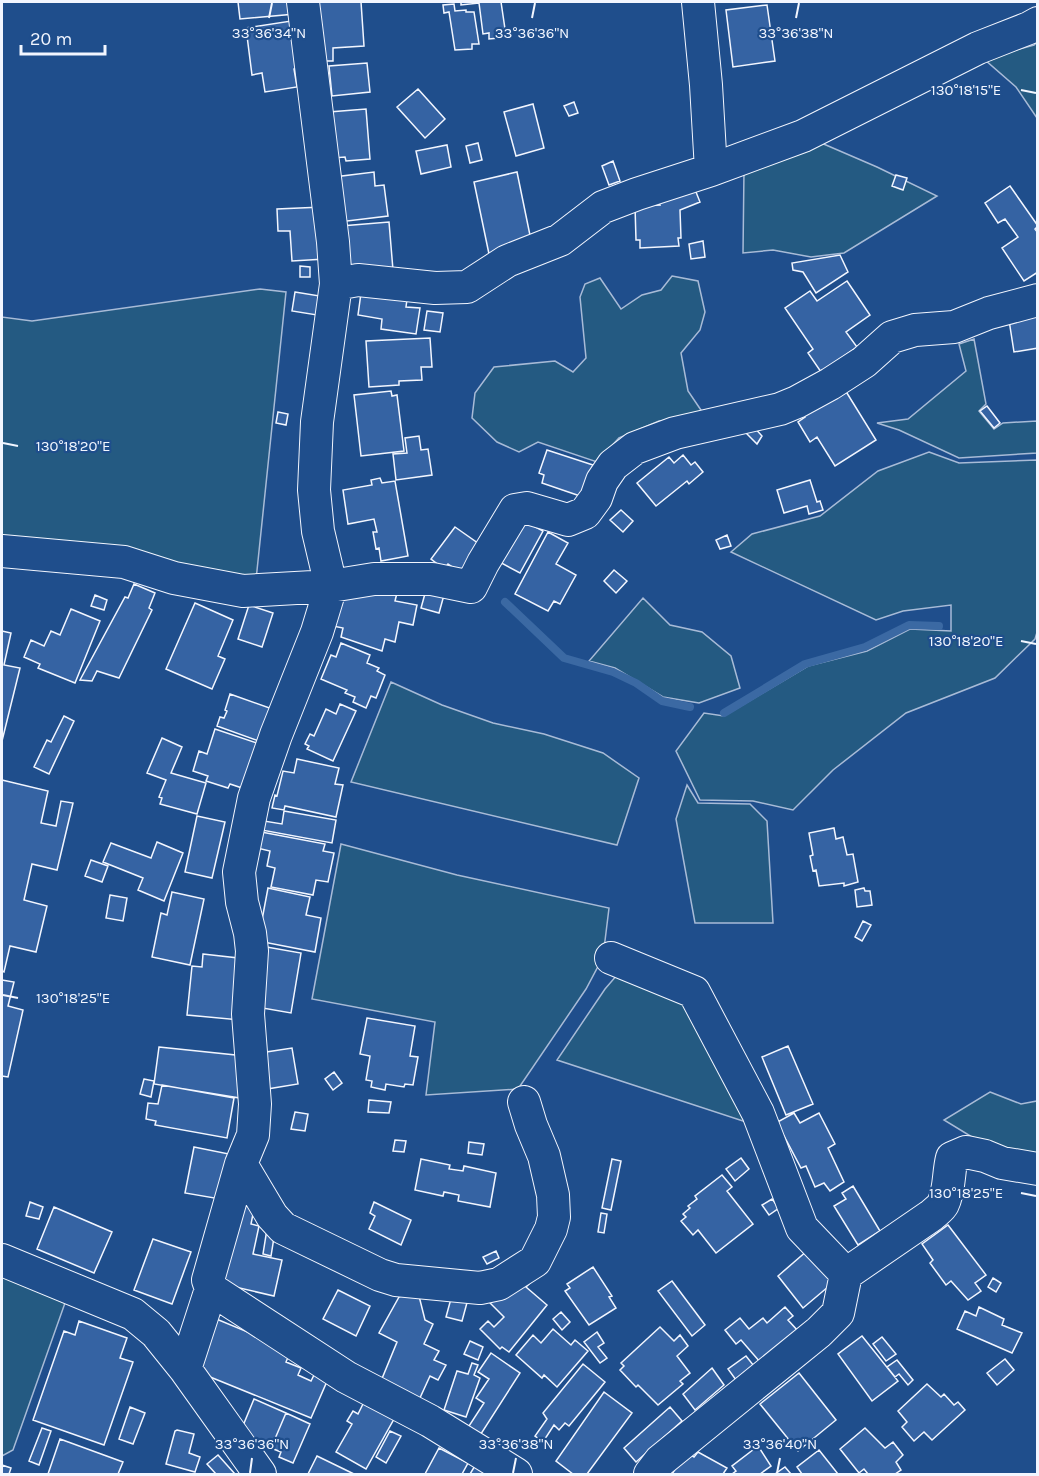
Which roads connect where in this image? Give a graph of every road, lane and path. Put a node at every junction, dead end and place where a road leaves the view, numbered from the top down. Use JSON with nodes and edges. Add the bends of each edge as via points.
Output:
{"nodes":[{"id":1,"x":303,"y":2,"type":"edge"},
{"id":2,"x":698,"y":2,"type":"edge"},
{"id":3,"x":1038,"y":23,"type":"edge"},
{"id":4,"x":711,"y":170,"type":"junction"},
{"id":5,"x":336,"y":284,"type":"junction"},
{"id":6,"x":1038,"y":300,"type":"edge"},
{"id":7,"x":2,"y":551,"type":"edge"},
{"id":8,"x":332,"y":586,"type":"junction"},
{"id":9,"x":611,"y":958,"type":"dead end"},
{"id":10,"x":524,"y":1102,"type":"dead end"},
{"id":11,"x":241,"y":1164,"type":"junction"},
{"id":12,"x":1038,"y":1168,"type":"edge"},
{"id":13,"x":2,"y":1260,"type":"edge"},
{"id":14,"x":846,"y":1274,"type":"junction"},
{"id":15,"x":211,"y":1289,"type":"junction"},
{"id":16,"x":185,"y":1369,"type":"junction"},
{"id":17,"x":260,"y":1474,"type":"edge"},
{"id":18,"x":516,"y":1474,"type":"edge"},
{"id":19,"x":650,"y":1474,"type":"edge"}],
"edges":[{"from":1,"to":5,"type":"street"},
{"from":2,"to":4,"type":"street"},
{"from":3,"to":4,"type":"street","via":[[978,48],[803,136]]},
{"from":4,"to":5,"type":"street","via":[[603,207],[560,240],[507,261],[467,287],[435,288],[358,280]]},
{"from":5,"to":8,"type":"street","via":[[317,422],[314,490],[318,531]]},
{"from":6,"to":8,"type":"street","via":[[954,327],[915,330],[892,337],[864,362],[797,402],[675,433],[635,448],[613,465],[585,513],[568,520],[527,508],[515,510],[471,586],[432,579],[374,579]]},
{"from":7,"to":8,"type":"street","via":[[124,562],[174,578],[243,591]]},
{"from":8,"to":11,"type":"street","via":[[254,798],[239,872],[252,951],[248,1014],[255,1104],[253,1135]]},
{"from":9,"to":14,"type":"street","via":[[694,992],[758,1113],[802,1228]]},
{"from":10,"to":11,"type":"street","via":[[544,1156],[554,1216],[535,1261],[499,1284],[480,1288],[380,1275],[283,1228]]},
{"from":11,"to":15,"type":"street","via":[[208,1280]]},
{"from":12,"to":14,"type":"street","via":[[966,1152],[952,1158],[943,1205]]},
{"from":13,"to":16,"type":"street","via":[[133,1314],[156,1333]]},
{"from":14,"to":19,"type":"street","via":[[838,1313],[660,1461]]},
{"from":15,"to":16,"type":"street"},
{"from":15,"to":18,"type":"street","via":[[346,1377],[430,1421]]},
{"from":16,"to":17,"type":"street"}]}
